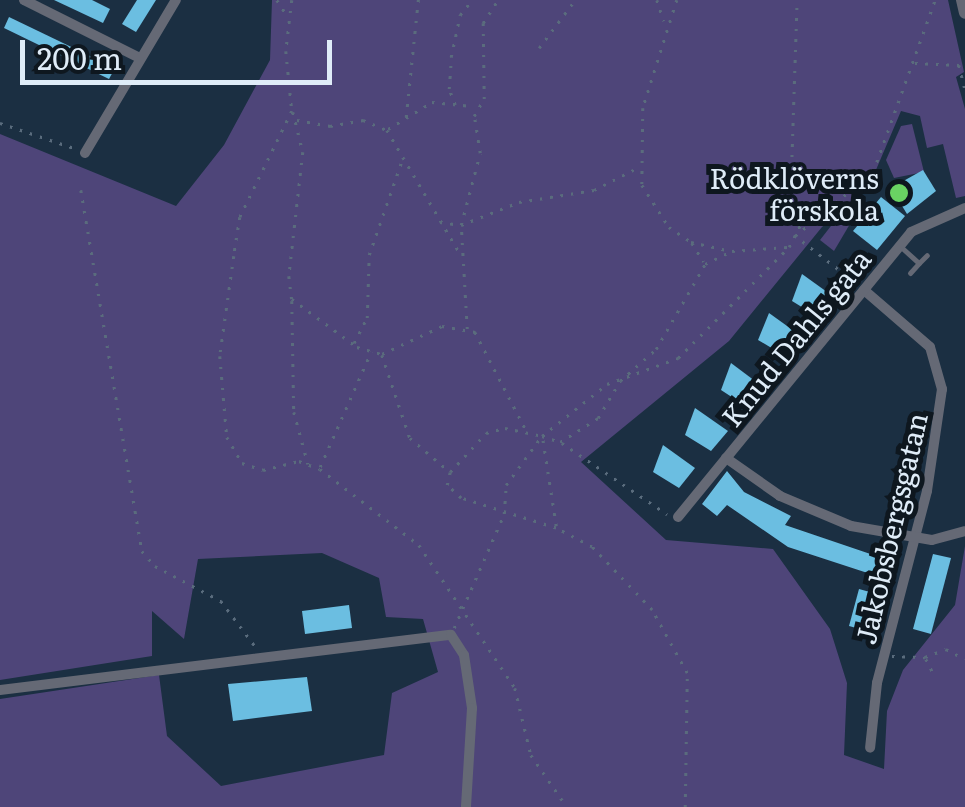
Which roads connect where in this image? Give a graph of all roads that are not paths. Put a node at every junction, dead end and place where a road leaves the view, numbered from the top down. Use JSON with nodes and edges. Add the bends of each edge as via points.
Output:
{"nodes":[{"id":1,"x":24,"y":0,"type":"edge"},
{"id":2,"x":176,"y":0,"type":"edge"},
{"id":3,"x":962,"y":0,"type":"edge"},
{"id":4,"x":965,"y":13,"type":"edge"},
{"id":5,"x":137,"y":63,"type":"junction"},
{"id":6,"x":85,"y":153,"type":"road end"},
{"id":7,"x":965,"y":208,"type":"edge"},
{"id":8,"x":899,"y":245,"type":"junction"},
{"id":9,"x":927,"y":255,"type":"dead end"},
{"id":10,"x":919,"y":264,"type":"junction"},
{"id":11,"x":910,"y":273,"type":"dead end"},
{"id":12,"x":864,"y":290,"type":"junction"},
{"id":13,"x":726,"y":458,"type":"junction"},
{"id":14,"x":678,"y":518,"type":"road end"},
{"id":15,"x":965,"y":532,"type":"edge"},
{"id":16,"x":914,"y":539,"type":"junction"},
{"id":17,"x":0,"y":690,"type":"edge"},
{"id":18,"x":870,"y":748,"type":"dead end"},
{"id":19,"x":466,"y":807,"type":"edge"}],
"edges":[{"from":1,"to":5,"type":"street"},
{"from":2,"to":5,"type":"street"},
{"from":3,"to":4,"type":"street"},
{"from":5,"to":6,"type":"street"},
{"from":7,"to":8,"type":"street","name":"Knud Dahls gata","via":[[924,223]]},
{"from":8,"to":10,"type":"lane"},
{"from":8,"to":12,"type":"street","name":"Knud Dahls gata"},
{"from":9,"to":10,"type":"lane"},
{"from":10,"to":11,"type":"lane"},
{"from":12,"to":13,"type":"street","name":"Knud Dahls gata"},
{"from":12,"to":16,"type":"street","name":"Jakobsbergsgatan","via":[[922,338],[941,376],[938,440]]},
{"from":13,"to":14,"type":"street","name":"Knud Dahls gata"},
{"from":13,"to":16,"type":"street","via":[[812,512]]},
{"from":15,"to":16,"type":"street"},
{"from":16,"to":18,"type":"street","name":"Jakobsbergsgatan","via":[[884,654]]},
{"from":17,"to":19,"type":"street","via":[[450,635],[464,655],[472,708]]}]}
